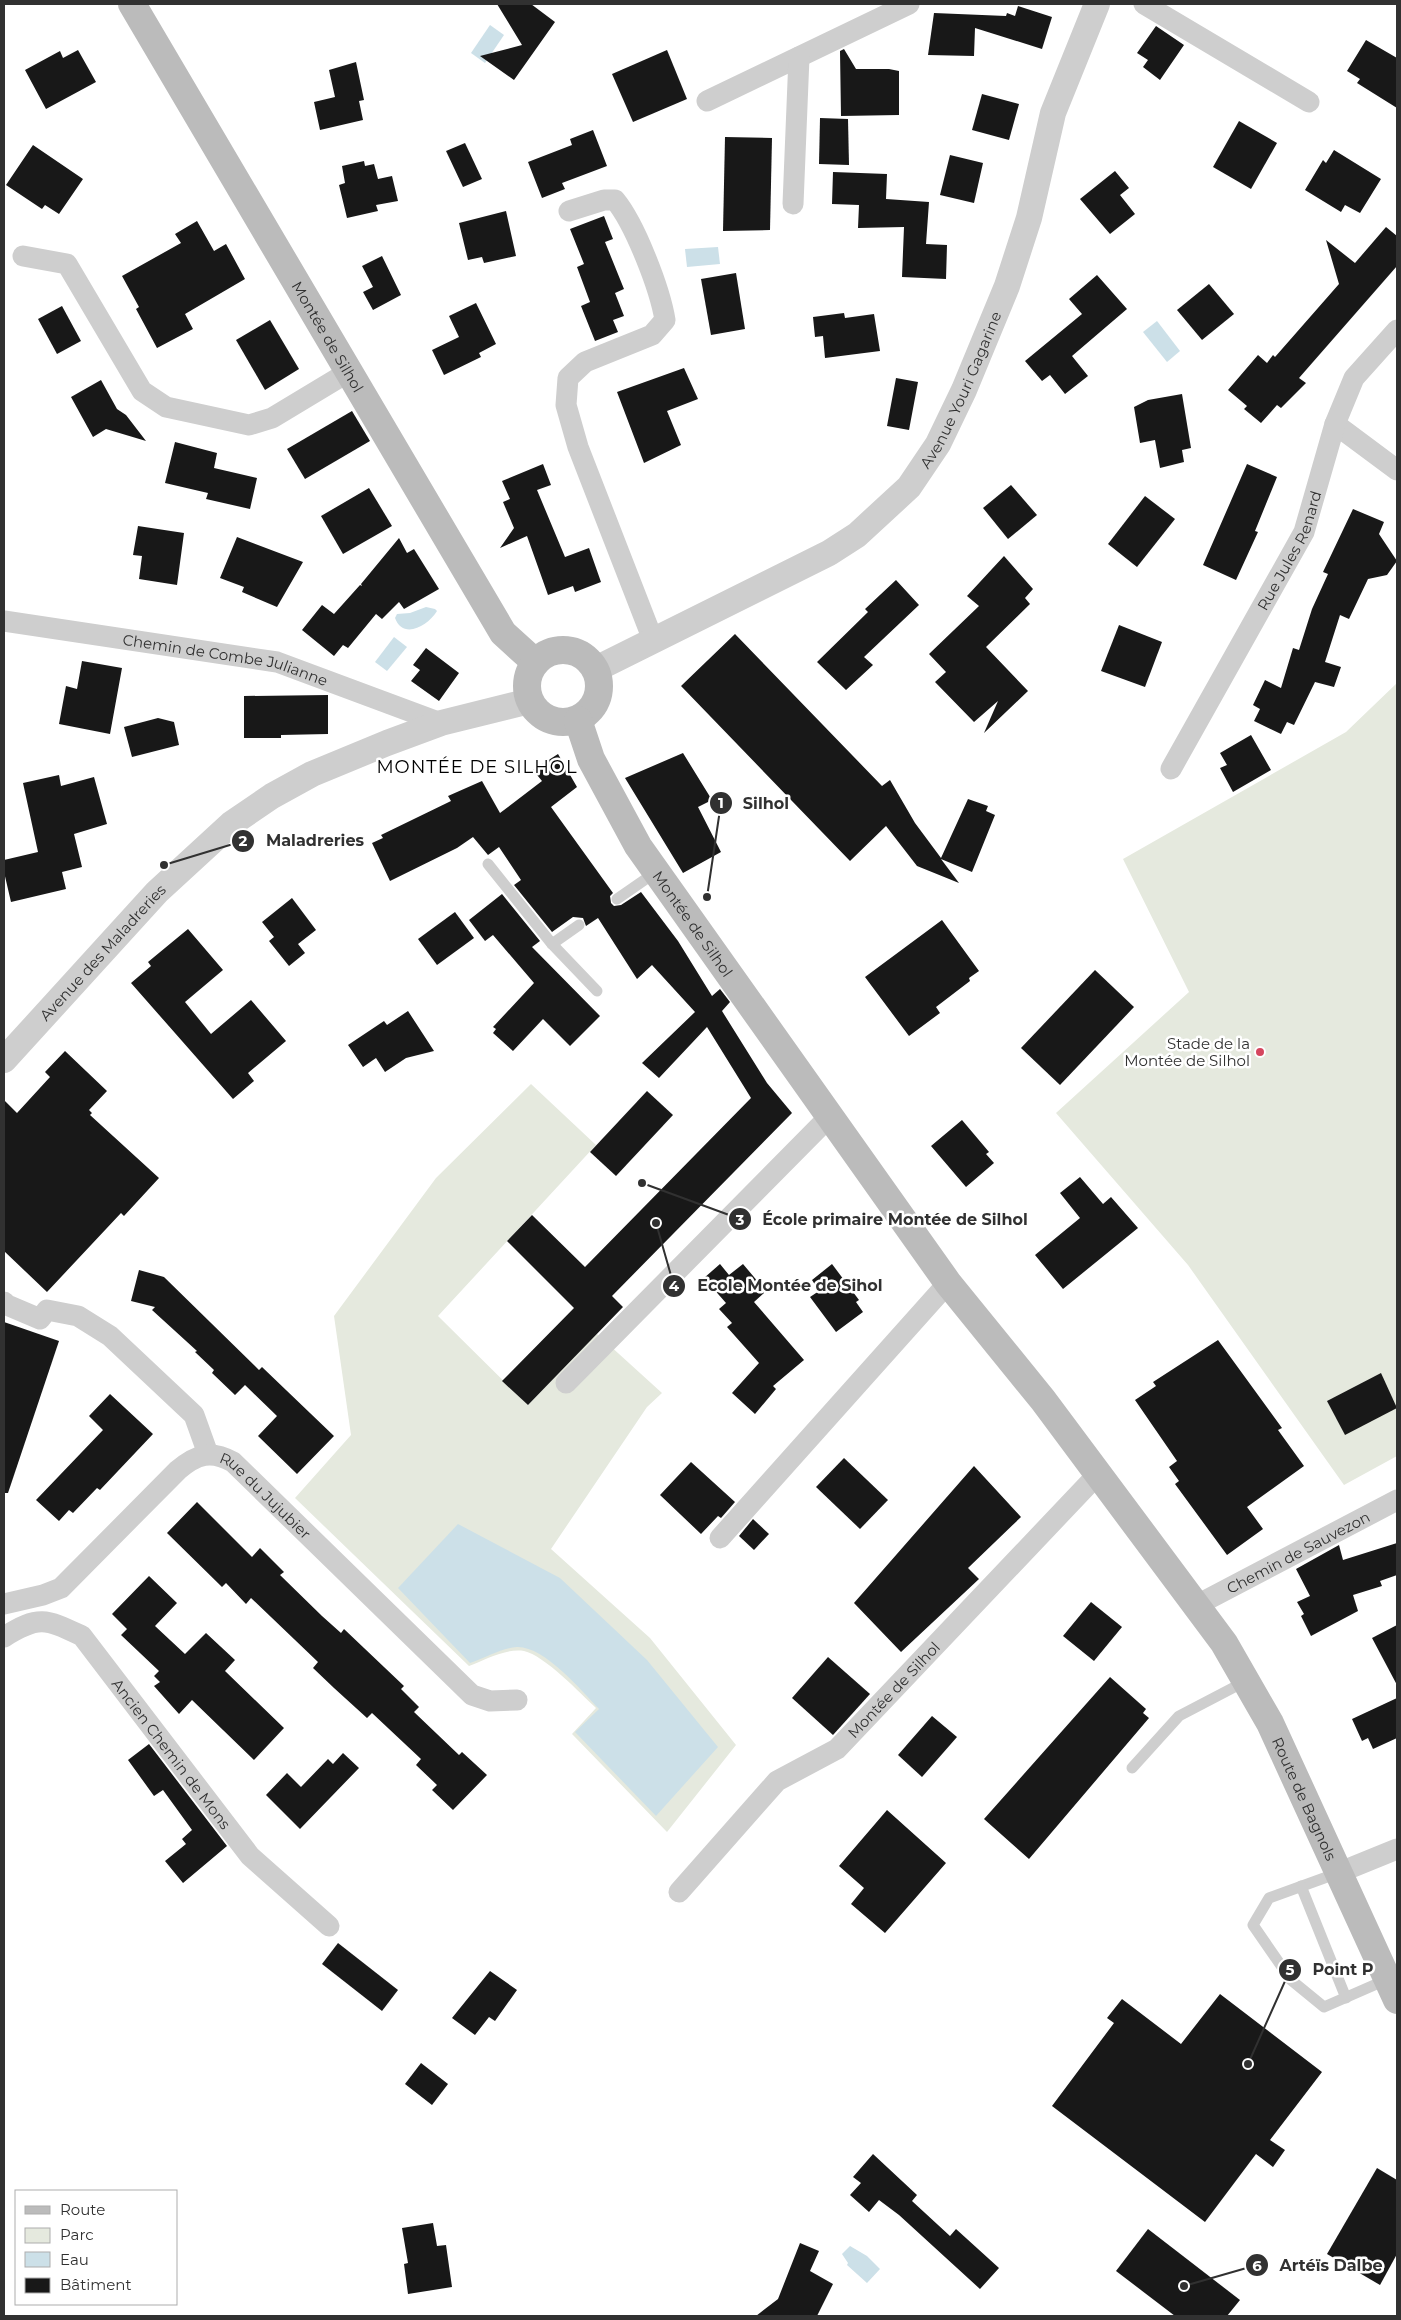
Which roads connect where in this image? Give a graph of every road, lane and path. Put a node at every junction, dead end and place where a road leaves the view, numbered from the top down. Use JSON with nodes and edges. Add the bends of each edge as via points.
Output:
{"nodes":[{"id":1,"x":132,"y":4,"type":"edge"},
{"id":2,"x":909,"y":4,"type":"edge"},
{"id":3,"x":1097,"y":4,"type":"edge"},
{"id":4,"x":1144,"y":4,"type":"edge"},
{"id":5,"x":799,"y":57,"type":"junction"},
{"id":6,"x":707,"y":100,"type":"dead end"},
{"id":7,"x":1309,"y":102,"type":"dead end"},
{"id":8,"x":793,"y":204,"type":"dead end"},
{"id":9,"x":569,"y":211,"type":"dead end"},
{"id":10,"x":23,"y":256,"type":"dead end"},
{"id":11,"x":1397,"y":330,"type":"edge"},
{"id":12,"x":350,"y":371,"type":"junction"},
{"id":13,"x":1335,"y":424,"type":"junction"},
{"id":14,"x":1397,"y":470,"type":"edge"},
{"id":15,"x":4,"y":621,"type":"edge"},
{"id":16,"x":653,"y":640,"type":"junction"},
{"id":17,"x":535,"y":662,"type":"junction"},
{"id":18,"x":596,"y":669,"type":"junction"},
{"id":19,"x":530,"y":701,"type":"junction"},
{"id":20,"x":578,"y":720,"type":"junction"},
{"id":21,"x":441,"y":723,"type":"junction"},
{"id":22,"x":1171,"y":769,"type":"dead end"},
{"id":23,"x":488,"y":864,"type":"dead end"},
{"id":24,"x":656,"y":872,"type":"junction"},
{"id":25,"x":617,"y":899,"type":"dead end"},
{"id":26,"x":579,"y":925,"type":"dead end"},
{"id":27,"x":552,"y":944,"type":"junction"},
{"id":28,"x":597,"y":991,"type":"dead end"},
{"id":29,"x":4,"y":1060,"type":"edge"},
{"id":30,"x":830,"y":1116,"type":"junction"},
{"id":31,"x":948,"y":1283,"type":"junction"},
{"id":32,"x":4,"y":1302,"type":"edge"},
{"id":33,"x":566,"y":1384,"type":"dead end"},
{"id":34,"x":208,"y":1454,"type":"junction"},
{"id":35,"x":1098,"y":1474,"type":"junction"},
{"id":36,"x":1397,"y":1500,"type":"edge"},
{"id":37,"x":720,"y":1538,"type":"dead end"},
{"id":38,"x":4,"y":1604,"type":"edge"},
{"id":39,"x":1197,"y":1605,"type":"junction"},
{"id":40,"x":4,"y":1637,"type":"edge"},
{"id":41,"x":1246,"y":1681,"type":"junction"},
{"id":42,"x":517,"y":1700,"type":"dead end"},
{"id":43,"x":1132,"y":1768,"type":"dead end"},
{"id":44,"x":1397,"y":1849,"type":"edge"},
{"id":45,"x":1338,"y":1873,"type":"junction"},
{"id":46,"x":1301,"y":1886,"type":"junction"},
{"id":47,"x":679,"y":1892,"type":"dead end"},
{"id":48,"x":329,"y":1926,"type":"dead end"},
{"id":49,"x":1392,"y":1990,"type":"edge"},
{"id":50,"x":1346,"y":1998,"type":"junction"}],
"edges":[{"from":1,"to":12,"type":"main road","name":"Montée de Silhol"},
{"from":2,"to":5,"type":"street"},
{"from":3,"to":16,"type":"street","name":"Avenue Youri Gagarine","via":[[1053,113],[1029,218],[1007,286],[938,444],[909,487],[856,535],[829,553]]},
{"from":4,"to":7,"type":"street"},
{"from":5,"to":6,"type":"street"},
{"from":5,"to":8,"type":"street"},
{"from":9,"to":16,"type":"street","via":[[604,200],[615,200],[625,212],[662,299],[665,320],[652,335],[585,362],[568,378],[566,406],[578,447]]},
{"from":10,"to":12,"type":"street","via":[[66,264],[142,391],[166,407],[249,425],[272,418]]},
{"from":11,"to":13,"type":"street","name":"Rue Jules Renard","via":[[1354,378]]},
{"from":12,"to":17,"type":"main road","name":"Montée de Silhol","via":[[503,632]]},
{"from":13,"to":14,"type":"street"},
{"from":13,"to":22,"type":"street","name":"Rue Jules Renard","via":[[1304,532]]},
{"from":15,"to":21,"type":"street","name":"Chemin de Combe Julianne","via":[[277,662]]},
{"from":16,"to":18,"type":"street","name":"Avenue Youri Gagarine"},
{"from":17,"to":18,"type":"main road","via":[[546,653],[560,649],[574,651],[587,658]]},
{"from":17,"to":19,"type":"main road","via":[[527,688]]},
{"from":18,"to":20,"type":"main road","via":[[600,683],[598,698],[590,711]]},
{"from":19,"to":20,"type":"main road","via":[[542,716],[559,722]]},
{"from":19,"to":21,"type":"street","name":"Avenue des Maladreries"},
{"from":20,"to":24,"type":"main road","name":"Montée de Silhol","via":[[592,759],[638,846]]},
{"from":21,"to":29,"type":"street","name":"Avenue des Maladreries","via":[[312,774],[231,824],[157,892]]},
{"from":23,"to":27,"type":"lane"},
{"from":24,"to":25,"type":"lane"},
{"from":24,"to":30,"type":"main road","name":"Montée de Silhol"},
{"from":26,"to":27,"type":"lane"},
{"from":27,"to":28,"type":"lane"},
{"from":30,"to":31,"type":"main road","name":"Montée de Silhol"},
{"from":30,"to":33,"type":"street"},
{"from":31,"to":35,"type":"main road","name":"Montée de Silhol"},
{"from":31,"to":37,"type":"street"},
{"from":32,"to":34,"type":"street","via":[[40,1319],[46,1310],[78,1316],[110,1336],[194,1415]]},
{"from":34,"to":38,"type":"street","name":"Rue du Jujubier","via":[[190,1459],[61,1588]]},
{"from":34,"to":42,"type":"street","name":"Rue du Jujubier","via":[[234,1462],[472,1696],[490,1701]]},
{"from":35,"to":39,"type":"main road","name":"Montée de Silhol"},
{"from":35,"to":47,"type":"street","name":"Montée de Silhol","via":[[837,1749],[777,1781]]},
{"from":36,"to":39,"type":"street","name":"Chemin de Sauvezon"},
{"from":39,"to":41,"type":"main road","name":"Route de Bagnols"},
{"from":40,"to":48,"type":"street","name":"Ancien Chemin de Mons","via":[[34,1622],[53,1622],[82,1636],[250,1856]]},
{"from":41,"to":43,"type":"lane","via":[[1179,1716]]},
{"from":41,"to":45,"type":"main road","name":"Route de Bagnols","via":[[1270,1723]]},
{"from":44,"to":45,"type":"street"},
{"from":45,"to":46,"type":"lane"},
{"from":45,"to":49,"type":"main road","name":"Route de Bagnols"},
{"from":46,"to":50,"type":"lane"},
{"from":46,"to":50,"type":"lane","via":[[1269,1898],[1253,1925],[1292,1980],[1324,2006]]},
{"from":49,"to":50,"type":"lane"}]}
